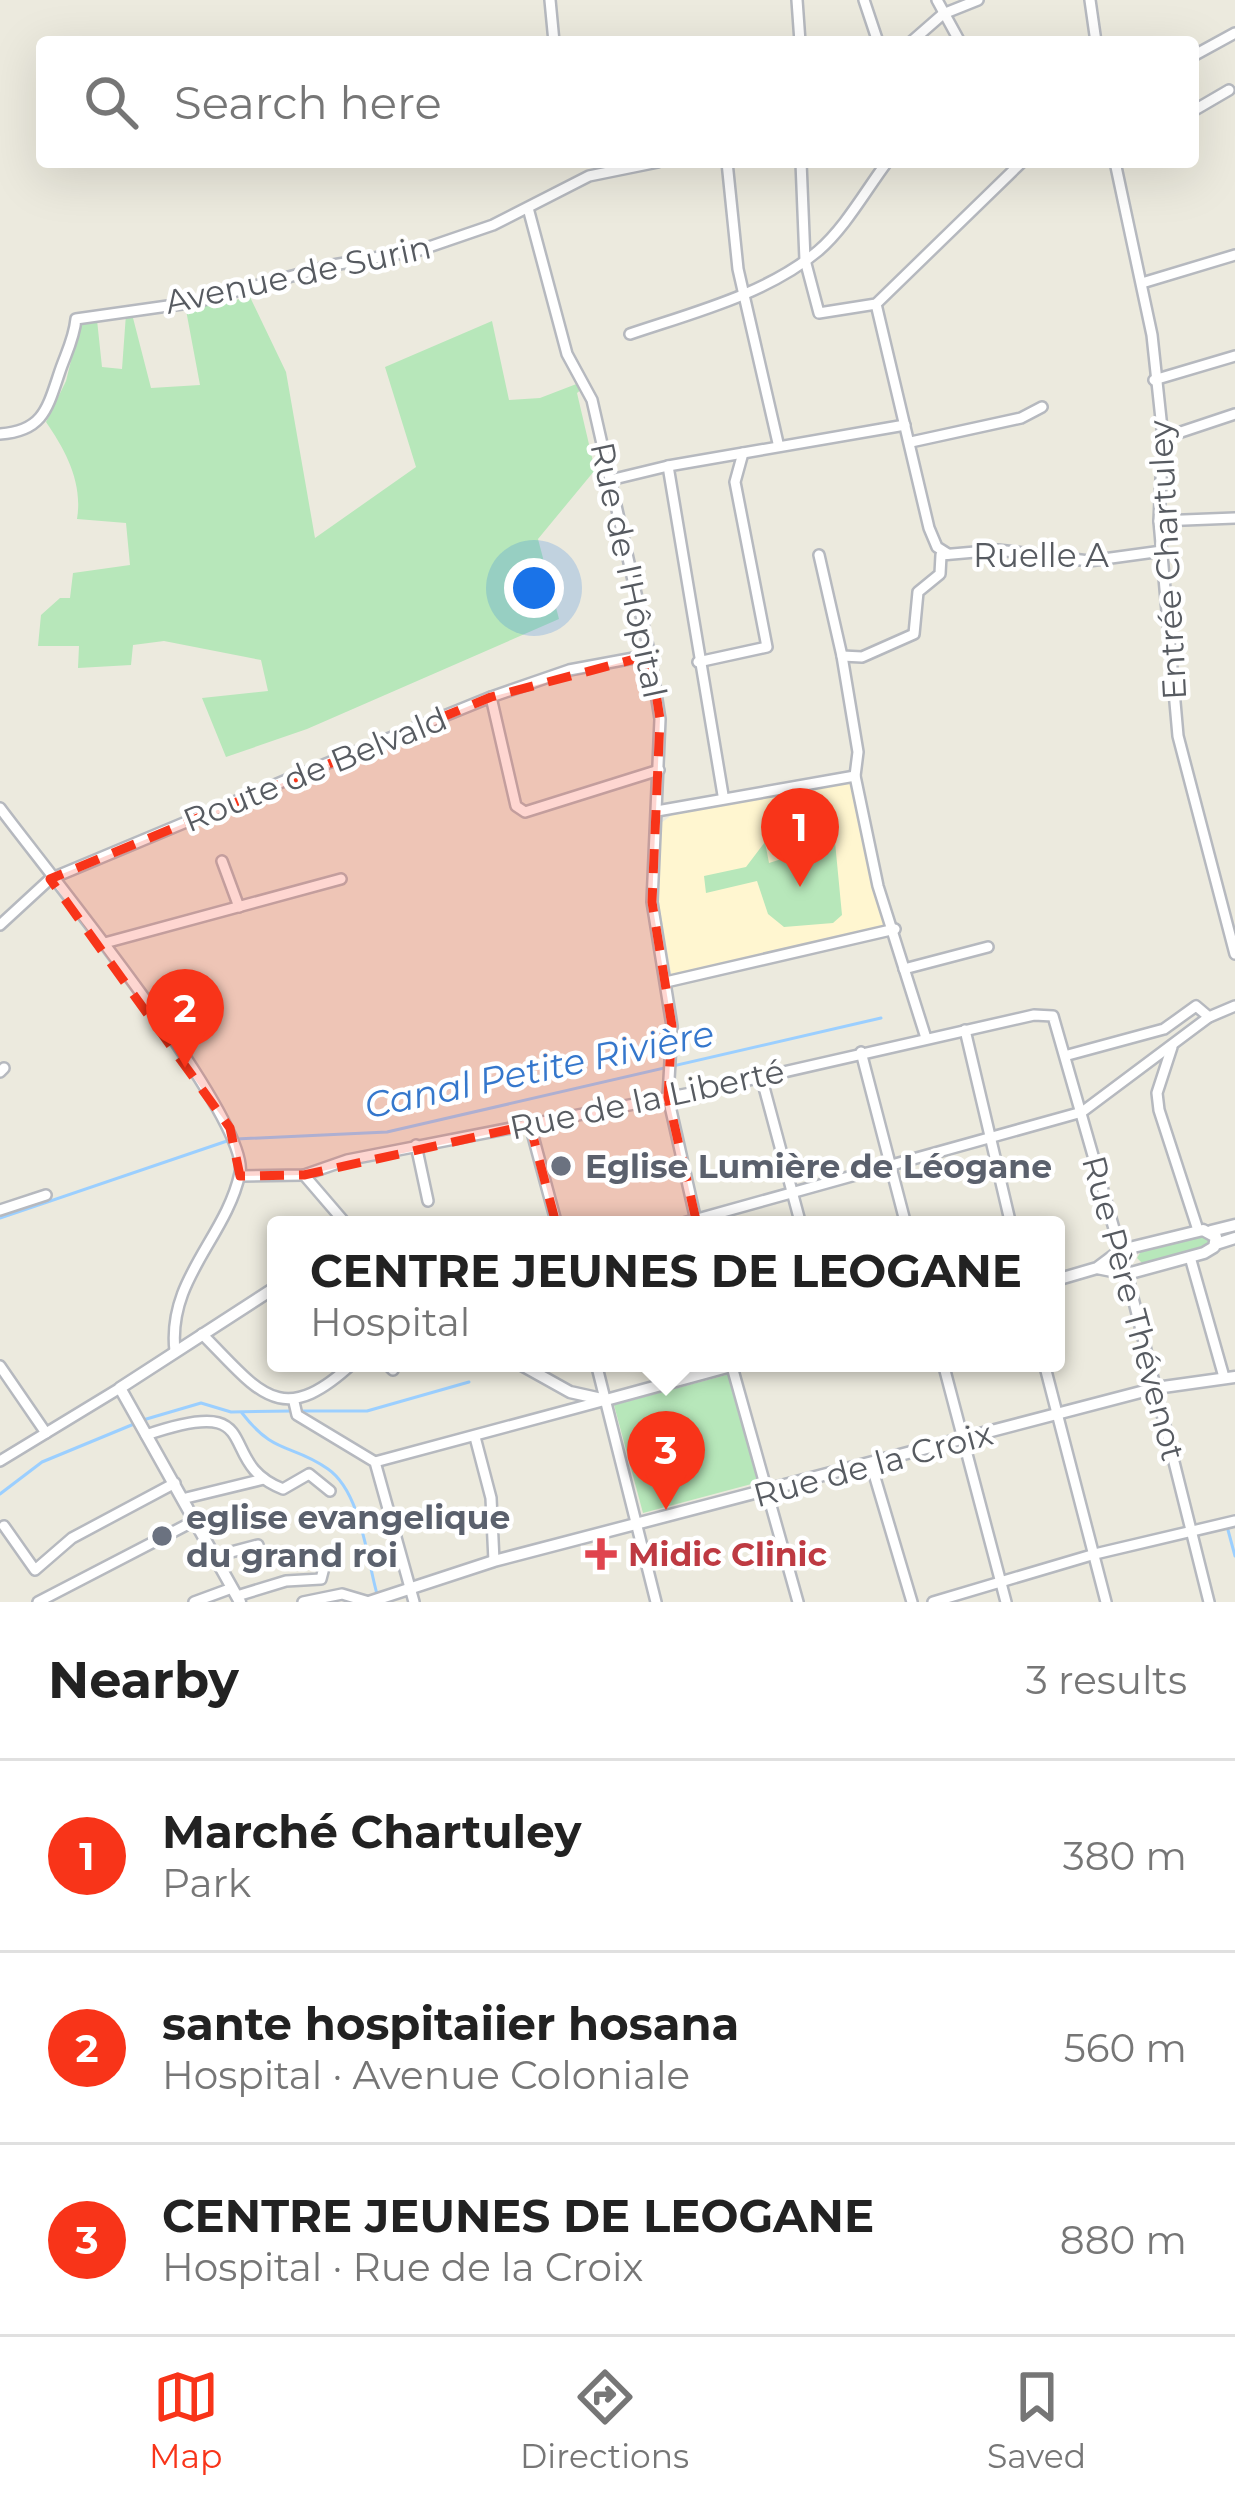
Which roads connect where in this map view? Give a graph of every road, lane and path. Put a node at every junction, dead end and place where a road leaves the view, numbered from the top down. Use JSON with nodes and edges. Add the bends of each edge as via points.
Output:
{"nodes":[{"id":1,"x":550,"y":0,"type":"edge"},
{"id":2,"x":797,"y":0,"type":"edge"},
{"id":3,"x":864,"y":0,"type":"edge"},
{"id":4,"x":938,"y":0,"type":"edge"},
{"id":5,"x":978,"y":0,"type":"edge"},
{"id":6,"x":1090,"y":0,"type":"edge"},
{"id":7,"x":943,"y":14,"type":"junction"},
{"id":8,"x":1235,"y":33,"type":"edge"},
{"id":9,"x":553,"y":36,"type":"edge"},
{"id":10,"x":800,"y":36,"type":"edge"},
{"id":11,"x":876,"y":36,"type":"edge"},
{"id":12,"x":918,"y":36,"type":"edge"},
{"id":13,"x":956,"y":36,"type":"edge"},
{"id":14,"x":1095,"y":36,"type":"edge"},
{"id":15,"x":1199,"y":53,"type":"edge"},
{"id":16,"x":1229,"y":90,"type":"dead end"},
{"id":17,"x":1199,"y":108,"type":"edge"},
{"id":18,"x":586,"y":168,"type":"edge"},
{"id":19,"x":628,"y":168,"type":"edge"},
{"id":20,"x":728,"y":168,"type":"edge"},
{"id":21,"x":801,"y":168,"type":"edge"},
{"id":22,"x":882,"y":168,"type":"edge"},
{"id":23,"x":1016,"y":168,"type":"edge"},
{"id":24,"x":1116,"y":168,"type":"edge"},
{"id":25,"x":589,"y":176,"type":"junction"},
{"id":26,"x":528,"y":208,"type":"junction"},
{"id":27,"x":1235,"y":255,"type":"edge"},
{"id":28,"x":805,"y":260,"type":"junction"},
{"id":29,"x":1142,"y":283,"type":"junction"},
{"id":30,"x":743,"y":293,"type":"junction"},
{"id":31,"x":876,"y":304,"type":"junction"},
{"id":32,"x":630,"y":334,"type":"dead end"},
{"id":33,"x":1235,"y":356,"type":"edge"},
{"id":34,"x":1154,"y":380,"type":"junction"},
{"id":35,"x":1042,"y":406,"type":"dead end"},
{"id":36,"x":1235,"y":414,"type":"edge"},
{"id":37,"x":905,"y":424,"type":"junction"},
{"id":38,"x":0,"y":434,"type":"edge"},
{"id":39,"x":1163,"y":438,"type":"junction"},
{"id":40,"x":911,"y":442,"type":"junction"},
{"id":41,"x":778,"y":443,"type":"junction"},
{"id":42,"x":743,"y":453,"type":"junction"},
{"id":43,"x":668,"y":466,"type":"junction"},
{"id":44,"x":610,"y":480,"type":"junction"},
{"id":45,"x":1235,"y":518,"type":"edge"},
{"id":46,"x":1160,"y":521,"type":"junction"},
{"id":47,"x":1162,"y":551,"type":"junction"},
{"id":48,"x":819,"y":555,"type":"dead end"},
{"id":49,"x":949,"y":555,"type":"junction"},
{"id":50,"x":650,"y":655,"type":"junction"},
{"id":51,"x":842,"y":656,"type":"junction"},
{"id":52,"x":698,"y":662,"type":"junction"},
{"id":53,"x":490,"y":697,"type":"junction"},
{"id":54,"x":659,"y":770,"type":"junction"},
{"id":55,"x":855,"y":776,"type":"junction"},
{"id":56,"x":723,"y":795,"type":"junction"},
{"id":57,"x":0,"y":808,"type":"edge"},
{"id":58,"x":657,"y":811,"type":"junction"},
{"id":59,"x":222,"y":861,"type":"dead end"},
{"id":60,"x":50,"y":879,"type":"junction"},
{"id":61,"x":341,"y":879,"type":"dead end"},
{"id":62,"x":239,"y":907,"type":"junction"},
{"id":63,"x":1235,"y":907,"type":"edge"},
{"id":64,"x":1222,"y":908,"type":"junction"},
{"id":65,"x":0,"y":925,"type":"edge"},
{"id":66,"x":895,"y":929,"type":"junction"},
{"id":67,"x":101,"y":944,"type":"junction"},
{"id":68,"x":988,"y":947,"type":"dead end"},
{"id":69,"x":1235,"y":954,"type":"edge"},
{"id":70,"x":904,"y":969,"type":"junction"},
{"id":71,"x":667,"y":982,"type":"junction"},
{"id":72,"x":1235,"y":1006,"type":"edge"},
{"id":73,"x":1053,"y":1016,"type":"joint"},
{"id":74,"x":1210,"y":1017,"type":"junction"},
{"id":75,"x":965,"y":1030,"type":"junction"},
{"id":76,"x":926,"y":1038,"type":"junction"},
{"id":77,"x":1174,"y":1044,"type":"junction"},
{"id":78,"x":861,"y":1052,"type":"junction"},
{"id":79,"x":1068,"y":1055,"type":"junction"},
{"id":80,"x":761,"y":1076,"type":"junction"},
{"id":81,"x":668,"y":1097,"type":"junction"},
{"id":82,"x":1082,"y":1112,"type":"junction"},
{"id":83,"x":530,"y":1125,"type":"junction"},
{"id":84,"x":990,"y":1137,"type":"junction"},
{"id":85,"x":416,"y":1145,"type":"junction"},
{"id":86,"x":890,"y":1166,"type":"junction"},
{"id":87,"x":304,"y":1175,"type":"junction"},
{"id":88,"x":240,"y":1176,"type":"junction"},
{"id":89,"x":792,"y":1191,"type":"junction"},
{"id":90,"x":46,"y":1195,"type":"dead end"},
{"id":91,"x":428,"y":1201,"type":"dead end"},
{"id":92,"x":0,"y":1210,"type":"edge"},
{"id":93,"x":339,"y":1216,"type":"edge"},
{"id":94,"x":555,"y":1216,"type":"edge"},
{"id":95,"x":696,"y":1216,"type":"edge"},
{"id":96,"x":715,"y":1216,"type":"edge"},
{"id":97,"x":799,"y":1216,"type":"edge"},
{"id":98,"x":904,"y":1216,"type":"edge"},
{"id":99,"x":1008,"y":1216,"type":"edge"},
{"id":100,"x":1235,"y":1225,"type":"edge"},
{"id":101,"x":1208,"y":1235,"type":"junction"},
{"id":102,"x":1235,"y":1238,"type":"edge"},
{"id":103,"x":1121,"y":1250,"type":"junction"},
{"id":104,"x":1190,"y":1257,"type":"junction"},
{"id":105,"x":1097,"y":1268,"type":"junction"},
{"id":106,"x":1127,"y":1274,"type":"junction"},
{"id":107,"x":1065,"y":1277,"type":"edge"},
{"id":108,"x":267,"y":1293,"type":"edge"},
{"id":109,"x":202,"y":1334,"type":"junction"},
{"id":110,"x":175,"y":1351,"type":"junction"},
{"id":111,"x":0,"y":1366,"type":"edge"},
{"id":112,"x":343,"y":1372,"type":"edge"},
{"id":113,"x":534,"y":1372,"type":"edge"},
{"id":114,"x":599,"y":1372,"type":"edge"},
{"id":115,"x":707,"y":1372,"type":"edge"},
{"id":116,"x":737,"y":1372,"type":"edge"},
{"id":117,"x":945,"y":1372,"type":"edge"},
{"id":118,"x":1046,"y":1372,"type":"edge"},
{"id":119,"x":1230,"y":1377,"type":"edge"},
{"id":120,"x":120,"y":1388,"type":"junction"},
{"id":121,"x":1156,"y":1388,"type":"junction"},
{"id":122,"x":607,"y":1400,"type":"junction"},
{"id":123,"x":294,"y":1402,"type":"junction"},
{"id":124,"x":1058,"y":1415,"type":"junction"},
{"id":125,"x":46,"y":1433,"type":"junction"},
{"id":126,"x":146,"y":1436,"type":"junction"},
{"id":127,"x":475,"y":1437,"type":"junction"},
{"id":128,"x":963,"y":1440,"type":"junction"},
{"id":129,"x":0,"y":1461,"type":"edge"},
{"id":130,"x":375,"y":1462,"type":"junction"},
{"id":131,"x":871,"y":1464,"type":"junction"},
{"id":132,"x":263,"y":1479,"type":"junction"},
{"id":133,"x":175,"y":1483,"type":"junction"},
{"id":134,"x":330,"y":1491,"type":"dead end"},
{"id":135,"x":767,"y":1491,"type":"junction"},
{"id":136,"x":186,"y":1498,"type":"junction"},
{"id":137,"x":196,"y":1520,"type":"junction"},
{"id":138,"x":1235,"y":1521,"type":"edge"},
{"id":139,"x":4,"y":1526,"type":"dead end"},
{"id":140,"x":638,"y":1526,"type":"junction"},
{"id":141,"x":1192,"y":1531,"type":"junction"},
{"id":142,"x":258,"y":1545,"type":"dead end"},
{"id":143,"x":1095,"y":1554,"type":"junction"},
{"id":144,"x":217,"y":1556,"type":"junction"},
{"id":145,"x":327,"y":1556,"type":"dead end"},
{"id":146,"x":494,"y":1561,"type":"junction"},
{"id":147,"x":1001,"y":1583,"type":"junction"},
{"id":148,"x":410,"y":1587,"type":"junction"},
{"id":149,"x":236,"y":1596,"type":"edge"},
{"id":150,"x":374,"y":1601,"type":"edge"},
{"id":151,"x":38,"y":1602,"type":"edge"},
{"id":152,"x":194,"y":1602,"type":"edge"},
{"id":153,"x":303,"y":1602,"type":"edge"},
{"id":154,"x":414,"y":1602,"type":"edge"},
{"id":155,"x":656,"y":1602,"type":"edge"},
{"id":156,"x":798,"y":1602,"type":"edge"},
{"id":157,"x":912,"y":1602,"type":"edge"},
{"id":158,"x":933,"y":1602,"type":"edge"},
{"id":159,"x":1006,"y":1602,"type":"edge"},
{"id":160,"x":1106,"y":1602,"type":"edge"},
{"id":161,"x":1209,"y":1602,"type":"edge"}],
"edges":[{"from":1,"to":9,"type":"street"},
{"from":2,"to":10,"type":"street"},
{"from":3,"to":11,"type":"street"},
{"from":4,"to":7,"type":"street"},
{"from":5,"to":7,"type":"street"},
{"from":6,"to":14,"type":"street"},
{"from":7,"to":12,"type":"street"},
{"from":7,"to":13,"type":"street"},
{"from":8,"to":15,"type":"street"},
{"from":16,"to":17,"type":"street"},
{"from":18,"to":25,"type":"street"},
{"from":19,"to":25,"type":"street","name":"Avenue de Surin"},
{"from":20,"to":30,"type":"street"},
{"from":21,"to":28,"type":"street"},
{"from":22,"to":28,"type":"street"},
{"from":23,"to":31,"type":"street"},
{"from":24,"to":29,"type":"street","name":"Entrée Chartuley"},
{"from":25,"to":26,"type":"street","name":"Avenue de Surin"},
{"from":26,"to":38,"type":"street","name":"Avenue de Surin","via":[[420,250],[196,302],[76,320],[40,422]]},
{"from":26,"to":44,"type":"street","name":"Rue de l'Hôpital"},
{"from":27,"to":29,"type":"street"},
{"from":28,"to":30,"type":"street"},
{"from":28,"to":31,"type":"street","via":[[819,314]]},
{"from":29,"to":34,"type":"street","name":"Entrée Chartuley"},
{"from":30,"to":32,"type":"street"},
{"from":30,"to":41,"type":"street"},
{"from":31,"to":37,"type":"street"},
{"from":33,"to":34,"type":"street"},
{"from":34,"to":39,"type":"street","name":"Entrée Chartuley"},
{"from":35,"to":40,"type":"street","via":[[1022,418]]},
{"from":36,"to":39,"type":"street"},
{"from":37,"to":40,"type":"street"},
{"from":37,"to":41,"type":"street"},
{"from":39,"to":46,"type":"street","name":"Entrée Chartuley"},
{"from":40,"to":49,"type":"street","via":[[928,528]]},
{"from":41,"to":42,"type":"street"},
{"from":42,"to":43,"type":"street"},
{"from":42,"to":52,"type":"street","via":[[735,482],[767,646]]},
{"from":43,"to":44,"type":"street"},
{"from":43,"to":52,"type":"street"},
{"from":44,"to":50,"type":"street","name":"Rue de l'Hôpital"},
{"from":45,"to":46,"type":"street"},
{"from":46,"to":47,"type":"street","name":"Entrée Chartuley"},
{"from":47,"to":49,"type":"street","name":"Ruelle A","via":[[1088,561],[998,550]]},
{"from":47,"to":64,"type":"street","name":"Entrée Chartuley","via":[[1178,736]]},
{"from":48,"to":51,"type":"street"},
{"from":49,"to":51,"type":"street","name":"Ruelle A","via":[[941,555],[940,574],[918,592],[914,634],[862,657]]},
{"from":50,"to":53,"type":"street","name":"Route de Belvald","via":[[568,670]]},
{"from":50,"to":54,"type":"street","name":"Rue de l'Hôpital"},
{"from":51,"to":55,"type":"street"},
{"from":52,"to":56,"type":"street"},
{"from":53,"to":54,"type":"street","via":[[515,806],[525,812]]},
{"from":53,"to":60,"type":"street","name":"Route de Belvald"},
{"from":54,"to":58,"type":"street","name":"Rue de l'Hôpital"},
{"from":55,"to":56,"type":"street"},
{"from":55,"to":66,"type":"street"},
{"from":56,"to":58,"type":"street"},
{"from":57,"to":60,"type":"street"},
{"from":58,"to":71,"type":"street","name":"Rue de l'Hôpital","via":[[651,886]]},
{"from":59,"to":62,"type":"street"},
{"from":60,"to":65,"type":"street","name":"Route de Belvald"},
{"from":60,"to":67,"type":"street"},
{"from":61,"to":62,"type":"street"},
{"from":62,"to":67,"type":"street"},
{"from":63,"to":64,"type":"street"},
{"from":64,"to":69,"type":"street","name":"Entrée Chartuley"},
{"from":66,"to":70,"type":"street"},
{"from":66,"to":71,"type":"street"},
{"from":67,"to":88,"type":"street","via":[[230,1128]]},
{"from":68,"to":70,"type":"street"},
{"from":70,"to":76,"type":"street"},
{"from":71,"to":81,"type":"street","name":"Rue de l'Hôpital"},
{"from":72,"to":74,"type":"street"},
{"from":73,"to":75,"type":"street","name":"Rue de la Liberté"},
{"from":73,"to":79,"type":"street","name":"Rue Père Thévenot"},
{"from":74,"to":77,"type":"street"},
{"from":74,"to":79,"type":"street","via":[[1196,1006],[1164,1028]]},
{"from":75,"to":76,"type":"street","name":"Rue de la Liberté"},
{"from":75,"to":84,"type":"street"},
{"from":76,"to":78,"type":"street","name":"Rue de la Liberté"},
{"from":77,"to":82,"type":"street"},
{"from":77,"to":101,"type":"street","via":[[1159,1110]]},
{"from":78,"to":80,"type":"street","name":"Rue de la Liberté"},
{"from":78,"to":86,"type":"street"},
{"from":79,"to":82,"type":"street","name":"Rue Père Thévenot"},
{"from":80,"to":81,"type":"street","name":"Rue de la Liberté"},
{"from":80,"to":89,"type":"street"},
{"from":81,"to":83,"type":"street","name":"Rue de la Liberté"},
{"from":81,"to":95,"type":"street","name":"Rue de l'Hôpital"},
{"from":82,"to":84,"type":"street"},
{"from":82,"to":103,"type":"street","name":"Rue Père Thévenot"},
{"from":83,"to":85,"type":"street","name":"Rue de la Liberté"},
{"from":83,"to":94,"type":"street"},
{"from":84,"to":86,"type":"street"},
{"from":84,"to":99,"type":"street"},
{"from":85,"to":87,"type":"street","name":"Rue de la Liberté"},
{"from":85,"to":91,"type":"street"},
{"from":86,"to":89,"type":"street"},
{"from":86,"to":98,"type":"street"},
{"from":87,"to":88,"type":"street","name":"Rue de la Liberté"},
{"from":87,"to":93,"type":"street"},
{"from":88,"to":110,"type":"street","via":[[184,1283],[173,1318]]},
{"from":89,"to":96,"type":"street"},
{"from":89,"to":97,"type":"street"},
{"from":90,"to":92,"type":"street"},
{"from":100,"to":101,"type":"street"},
{"from":101,"to":102,"type":"street"},
{"from":101,"to":103,"type":"street"},
{"from":101,"to":104,"type":"street"},
{"from":103,"to":105,"type":"street"},
{"from":103,"to":106,"type":"street","name":"Rue Père Thévenot"},
{"from":104,"to":106,"type":"street"},
{"from":104,"to":119,"type":"street"},
{"from":105,"to":106,"type":"street"},
{"from":105,"to":107,"type":"street"},
{"from":106,"to":121,"type":"street","name":"Rue Père Thévenot"},
{"from":108,"to":109,"type":"street"},
{"from":109,"to":110,"type":"street"},
{"from":109,"to":123,"type":"street","via":[[263,1395]]},
{"from":110,"to":120,"type":"street"},
{"from":111,"to":125,"type":"street"},
{"from":112,"to":123,"type":"street"},
{"from":113,"to":122,"type":"street"},
{"from":114,"to":122,"type":"street"},
{"from":115,"to":122,"type":"street"},
{"from":116,"to":135,"type":"street"},
{"from":117,"to":128,"type":"street"},
{"from":118,"to":124,"type":"street"},
{"from":119,"to":121,"type":"street","name":"Rue de la Croix"},
{"from":120,"to":125,"type":"street"},
{"from":120,"to":126,"type":"street"},
{"from":121,"to":124,"type":"street","name":"Rue de la Croix"},
{"from":121,"to":141,"type":"street","name":"Rue Père Thévenot"},
{"from":122,"to":127,"type":"street"},
{"from":122,"to":140,"type":"street"},
{"from":123,"to":130,"type":"street","via":[[297,1415]]},
{"from":124,"to":128,"type":"street","name":"Rue de la Croix"},
{"from":124,"to":143,"type":"street"},
{"from":125,"to":129,"type":"street"},
{"from":126,"to":132,"type":"street","via":[[196,1418],[215,1420],[228,1426]]},
{"from":126,"to":133,"type":"street"},
{"from":127,"to":130,"type":"street"},
{"from":127,"to":146,"type":"street","via":[[491,1498]]},
{"from":128,"to":131,"type":"street","name":"Rue de la Croix"},
{"from":128,"to":147,"type":"street"},
{"from":130,"to":148,"type":"street"},
{"from":131,"to":135,"type":"street","name":"Rue de la Croix"},
{"from":131,"to":157,"type":"street"},
{"from":132,"to":134,"type":"street","via":[[283,1489],[309,1474]]},
{"from":132,"to":136,"type":"street"},
{"from":133,"to":136,"type":"street"},
{"from":133,"to":139,"type":"street","via":[[72,1538],[35,1570]]},
{"from":135,"to":140,"type":"street","name":"Rue de la Croix"},
{"from":135,"to":156,"type":"street"},
{"from":136,"to":137,"type":"street"},
{"from":137,"to":144,"type":"street"},
{"from":137,"to":151,"type":"street"},
{"from":138,"to":141,"type":"street"},
{"from":140,"to":146,"type":"street","name":"Rue de la Croix"},
{"from":140,"to":155,"type":"street"},
{"from":141,"to":143,"type":"street"},
{"from":141,"to":161,"type":"street","name":"Rue Père Thévenot"},
{"from":142,"to":144,"type":"street"},
{"from":143,"to":147,"type":"street"},
{"from":143,"to":160,"type":"street"},
{"from":144,"to":149,"type":"street"},
{"from":145,"to":149,"type":"street","via":[[317,1581]]},
{"from":146,"to":148,"type":"street","name":"Rue de la Croix"},
{"from":147,"to":158,"type":"street"},
{"from":147,"to":159,"type":"street"},
{"from":148,"to":150,"type":"street","name":"Rue de la Croix"},
{"from":148,"to":154,"type":"street"},
{"from":149,"to":152,"type":"street"},
{"from":150,"to":153,"type":"street","via":[[343,1594]]}]}
